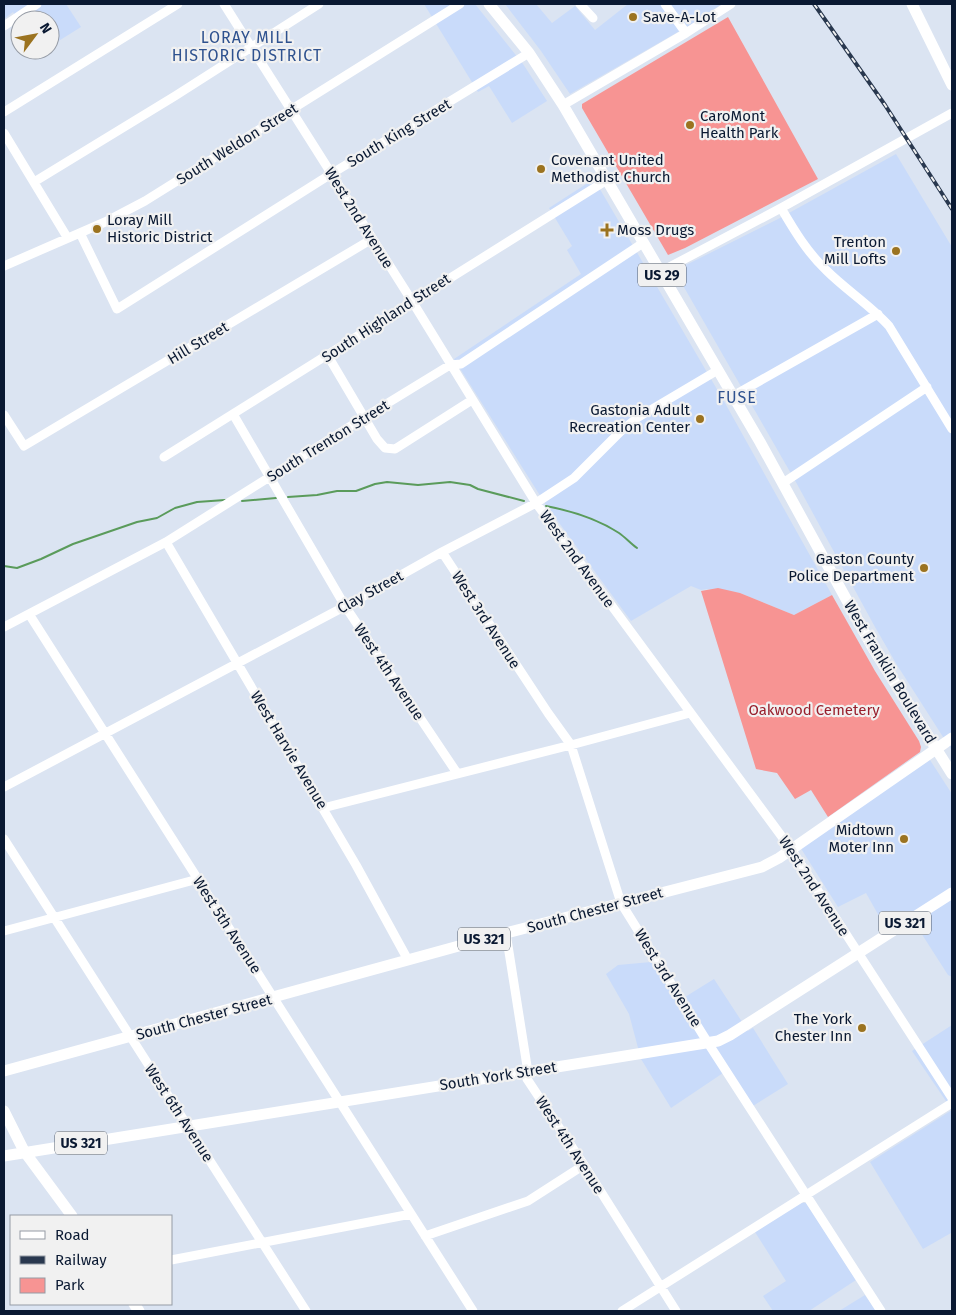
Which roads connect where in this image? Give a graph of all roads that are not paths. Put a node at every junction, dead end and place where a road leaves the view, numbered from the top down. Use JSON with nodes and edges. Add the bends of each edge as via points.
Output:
{"nodes":[{"id":1,"x":37,"y":4,"type":"edge"},
{"id":2,"x":178,"y":4,"type":"edge"},
{"id":3,"x":224,"y":4,"type":"edge"},
{"id":4,"x":319,"y":4,"type":"edge"},
{"id":5,"x":460,"y":4,"type":"edge"},
{"id":6,"x":489,"y":4,"type":"edge"},
{"id":7,"x":580,"y":4,"type":"edge"},
{"id":8,"x":665,"y":4,"type":"edge"},
{"id":9,"x":731,"y":4,"type":"edge"},
{"id":10,"x":915,"y":5,"type":"edge"},
{"id":11,"x":593,"y":18,"type":"dead end"},
{"id":12,"x":4,"y":26,"type":"edge"},
{"id":13,"x":686,"y":33,"type":"junction"},
{"id":14,"x":251,"y":46,"type":"junction"},
{"id":15,"x":529,"y":53,"type":"junction"},
{"id":16,"x":952,"y":85,"type":"edge"},
{"id":17,"x":563,"y":105,"type":"junction"},
{"id":18,"x":291,"y":110,"type":"junction"},
{"id":19,"x":4,"y":112,"type":"edge"},
{"id":20,"x":952,"y":113,"type":"edge"},
{"id":21,"x":4,"y":133,"type":"edge"},
{"id":22,"x":331,"y":174,"type":"junction"},
{"id":23,"x":607,"y":180,"type":"junction"},
{"id":24,"x":34,"y":182,"type":"junction"},
{"id":25,"x":781,"y":208,"type":"junction"},
{"id":26,"x":80,"y":233,"type":"junction"},
{"id":27,"x":67,"y":237,"type":"junction"},
{"id":28,"x":372,"y":239,"type":"junction"},
{"id":29,"x":643,"y":243,"type":"junction"},
{"id":30,"x":4,"y":266,"type":"edge"},
{"id":31,"x":660,"y":272,"type":"junction"},
{"id":32,"x":412,"y":301,"type":"junction"},
{"id":33,"x":878,"y":314,"type":"junction"},
{"id":34,"x":328,"y":356,"type":"junction"},
{"id":35,"x":450,"y":365,"type":"junction"},
{"id":36,"x":718,"y":370,"type":"junction"},
{"id":37,"x":927,"y":388,"type":"junction"},
{"id":38,"x":733,"y":396,"type":"junction"},
{"id":39,"x":472,"y":400,"type":"junction"},
{"id":40,"x":233,"y":414,"type":"junction"},
{"id":41,"x":4,"y":415,"type":"edge"},
{"id":42,"x":365,"y":417,"type":"junction"},
{"id":43,"x":952,"y":429,"type":"edge"},
{"id":44,"x":164,"y":457,"type":"dead end"},
{"id":45,"x":270,"y":478,"type":"junction"},
{"id":46,"x":783,"y":484,"type":"junction"},
{"id":47,"x":536,"y":502,"type":"junction"},
{"id":48,"x":166,"y":542,"type":"junction"},
{"id":49,"x":442,"y":552,"type":"junction"},
{"id":50,"x":345,"y":606,"type":"junction"},
{"id":51,"x":29,"y":614,"type":"junction"},
{"id":52,"x":4,"y":627,"type":"edge"},
{"id":53,"x":237,"y":663,"type":"junction"},
{"id":54,"x":690,"y":713,"type":"junction"},
{"id":55,"x":105,"y":734,"type":"junction"},
{"id":56,"x":952,"y":738,"type":"edge"},
{"id":57,"x":571,"y":745,"type":"junction"},
{"id":58,"x":936,"y":749,"type":"junction"},
{"id":59,"x":457,"y":773,"type":"junction"},
{"id":60,"x":952,"y":774,"type":"edge"},
{"id":61,"x":4,"y":787,"type":"edge"},
{"id":62,"x":323,"y":808,"type":"junction"},
{"id":63,"x":4,"y":839,"type":"edge"},
{"id":64,"x":792,"y":849,"type":"junction"},
{"id":65,"x":198,"y":879,"type":"junction"},
{"id":66,"x":952,"y":893,"type":"edge"},
{"id":67,"x":621,"y":903,"type":"junction"},
{"id":68,"x":54,"y":918,"type":"junction"},
{"id":69,"x":4,"y":931,"type":"edge"},
{"id":70,"x":506,"y":933,"type":"junction"},
{"id":71,"x":858,"y":953,"type":"junction"},
{"id":72,"x":408,"y":960,"type":"junction"},
{"id":73,"x":274,"y":998,"type":"junction"},
{"id":74,"x":130,"y":1037,"type":"junction"},
{"id":75,"x":708,"y":1043,"type":"junction"},
{"id":76,"x":4,"y":1071,"type":"edge"},
{"id":77,"x":525,"y":1072,"type":"junction"},
{"id":78,"x":952,"y":1098,"type":"edge"},
{"id":79,"x":340,"y":1102,"type":"junction"},
{"id":80,"x":952,"y":1103,"type":"edge"},
{"id":81,"x":4,"y":1111,"type":"edge"},
{"id":82,"x":188,"y":1127,"type":"junction"},
{"id":83,"x":24,"y":1151,"type":"junction"},
{"id":84,"x":4,"y":1156,"type":"edge"},
{"id":85,"x":584,"y":1165,"type":"junction"},
{"id":86,"x":806,"y":1195,"type":"junction"},
{"id":87,"x":411,"y":1214,"type":"junction"},
{"id":88,"x":71,"y":1215,"type":"edge"},
{"id":89,"x":425,"y":1236,"type":"junction"},
{"id":90,"x":262,"y":1243,"type":"junction"},
{"id":91,"x":172,"y":1260,"type":"edge"},
{"id":92,"x":660,"y":1287,"type":"junction"},
{"id":93,"x":306,"y":1311,"type":"edge"},
{"id":94,"x":473,"y":1311,"type":"edge"},
{"id":95,"x":622,"y":1311,"type":"edge"},
{"id":96,"x":676,"y":1311,"type":"edge"},
{"id":97,"x":881,"y":1311,"type":"edge"}],
"edges":[{"from":1,"to":12,"type":"street"},
{"from":2,"to":19,"type":"street"},
{"from":3,"to":14,"type":"street","name":"West 2nd Avenue"},
{"from":4,"to":14,"type":"street"},
{"from":5,"to":18,"type":"street","name":"South Weldon Street"},
{"from":6,"to":15,"type":"main road","name":"West Franklin Boulevard","number":"US 29"},
{"from":7,"to":11,"type":"street"},
{"from":8,"to":13,"type":"street"},
{"from":9,"to":13,"type":"street"},
{"from":10,"to":16,"type":"main road"},
{"from":13,"to":17,"type":"street"},
{"from":14,"to":18,"type":"street","name":"West 2nd Avenue"},
{"from":14,"to":24,"type":"street"},
{"from":15,"to":17,"type":"main road","name":"West Franklin Boulevard","number":"US 29"},
{"from":15,"to":22,"type":"street","name":"South King Street"},
{"from":17,"to":23,"type":"main road","name":"West Franklin Boulevard","number":"US 29"},
{"from":18,"to":22,"type":"street","name":"West 2nd Avenue"},
{"from":18,"to":26,"type":"street","name":"South Weldon Street","via":[[145,201]]},
{"from":20,"to":25,"type":"street"},
{"from":21,"to":24,"type":"street"},
{"from":22,"to":26,"type":"street","name":"South King Street","via":[[117,309]]},
{"from":22,"to":28,"type":"street","name":"West 2nd Avenue"},
{"from":23,"to":29,"type":"main road","name":"West Franklin Boulevard","number":"US 29"},
{"from":23,"to":32,"type":"street","name":"South Highland Street"},
{"from":24,"to":27,"type":"street"},
{"from":25,"to":31,"type":"street"},
{"from":25,"to":33,"type":"street","via":[[798,238],[826,271]]},
{"from":26,"to":27,"type":"street","name":"South Weldon Street"},
{"from":27,"to":30,"type":"street","name":"South Weldon Street"},
{"from":28,"to":32,"type":"street","name":"West 2nd Avenue"},
{"from":28,"to":41,"type":"street","name":"Hill Street","via":[[24,446]]},
{"from":29,"to":31,"type":"main road","name":"West Franklin Boulevard","number":"US 29"},
{"from":29,"to":35,"type":"street","name":"South Trenton Street","via":[[461,364]]},
{"from":31,"to":36,"type":"main road","name":"West Franklin Boulevard","number":"US 29"},
{"from":32,"to":34,"type":"street","name":"South Highland Street"},
{"from":32,"to":35,"type":"street","name":"West 2nd Avenue"},
{"from":33,"to":37,"type":"street","via":[[889,326]]},
{"from":33,"to":38,"type":"street"},
{"from":34,"to":40,"type":"street","name":"South Highland Street"},
{"from":34,"to":42,"type":"street"},
{"from":35,"to":39,"type":"street","name":"West 2nd Avenue"},
{"from":35,"to":42,"type":"street","name":"South Trenton Street"},
{"from":36,"to":38,"type":"main road","name":"West Franklin Boulevard","number":"US 29"},
{"from":36,"to":47,"type":"street","name":"Clay Street","via":[[637,418],[574,478]]},
{"from":37,"to":43,"type":"street"},
{"from":37,"to":46,"type":"street"},
{"from":38,"to":46,"type":"main road","name":"West Franklin Boulevard","number":"US 29"},
{"from":39,"to":42,"type":"street","via":[[395,449],[384,448]]},
{"from":39,"to":47,"type":"street","name":"West 2nd Avenue"},
{"from":40,"to":44,"type":"street","name":"South Highland Street"},
{"from":40,"to":45,"type":"street","name":"West 4th Avenue"},
{"from":42,"to":45,"type":"street","name":"South Trenton Street"},
{"from":45,"to":48,"type":"street","name":"South Trenton Street"},
{"from":45,"to":50,"type":"street","name":"West 4th Avenue"},
{"from":46,"to":58,"type":"main road","name":"West Franklin Boulevard","number":"US 29","via":[[873,648]]},
{"from":47,"to":49,"type":"street","name":"Clay Street"},
{"from":47,"to":54,"type":"street","name":"West 2nd Avenue"},
{"from":48,"to":51,"type":"street","name":"South Trenton Street"},
{"from":48,"to":53,"type":"street","name":"West Harvie Avenue"},
{"from":49,"to":50,"type":"street","name":"Clay Street"},
{"from":49,"to":57,"type":"street","name":"West 3rd Avenue"},
{"from":50,"to":53,"type":"street","name":"Clay Street"},
{"from":50,"to":59,"type":"street","name":"West 4th Avenue"},
{"from":51,"to":52,"type":"street","name":"South Trenton Street"},
{"from":51,"to":55,"type":"street","name":"West 5th Avenue"},
{"from":53,"to":55,"type":"street","name":"Clay Street"},
{"from":53,"to":62,"type":"street","name":"West Harvie Avenue"},
{"from":54,"to":57,"type":"street"},
{"from":54,"to":64,"type":"street","name":"West 2nd Avenue"},
{"from":55,"to":61,"type":"street","name":"Clay Street"},
{"from":55,"to":65,"type":"street","name":"West 5th Avenue"},
{"from":56,"to":58,"type":"main road","name":"South Chester Street","number":"US 321"},
{"from":57,"to":59,"type":"street"},
{"from":57,"to":67,"type":"street","name":"West 3rd Avenue"},
{"from":58,"to":60,"type":"main road","name":"West Franklin Boulevard","number":"US 29"},
{"from":58,"to":64,"type":"main road","name":"South Chester Street","number":"US 321"},
{"from":59,"to":62,"type":"street"},
{"from":62,"to":72,"type":"street","name":"West Harvie Avenue"},
{"from":63,"to":68,"type":"street","name":"West 6th Avenue"},
{"from":64,"to":67,"type":"main road","name":"South Chester Street","number":"US 321","via":[[762,867]]},
{"from":64,"to":71,"type":"street","name":"West 2nd Avenue"},
{"from":65,"to":68,"type":"street"},
{"from":65,"to":73,"type":"street","name":"West 5th Avenue"},
{"from":66,"to":71,"type":"main road","name":"South York Street","number":"US 321"},
{"from":67,"to":70,"type":"main road","name":"South Chester Street","number":"US 321"},
{"from":67,"to":75,"type":"street","name":"West 3rd Avenue"},
{"from":68,"to":69,"type":"street"},
{"from":68,"to":74,"type":"street","name":"West 6th Avenue"},
{"from":70,"to":72,"type":"main road","name":"South Chester Street","number":"US 321"},
{"from":70,"to":77,"type":"street","name":"West 4th Avenue","via":[[527,1066]]},
{"from":71,"to":75,"type":"main road","name":"South York Street","number":"US 321","via":[[730,1035]]},
{"from":71,"to":78,"type":"street","name":"West 2nd Avenue"},
{"from":72,"to":73,"type":"main road","name":"South Chester Street","number":"US 321"},
{"from":73,"to":74,"type":"main road","name":"South Chester Street","number":"US 321"},
{"from":73,"to":79,"type":"street","name":"West 5th Avenue"},
{"from":74,"to":76,"type":"main road","name":"South Chester Street","number":"US 321"},
{"from":74,"to":82,"type":"street","name":"West 6th Avenue"},
{"from":75,"to":77,"type":"main road","name":"South York Street","number":"US 321"},
{"from":75,"to":86,"type":"street","name":"West 3rd Avenue"},
{"from":77,"to":79,"type":"main road","name":"South York Street","number":"US 321"},
{"from":77,"to":85,"type":"street","name":"West 4th Avenue"},
{"from":79,"to":82,"type":"main road","name":"South York Street","number":"US 321"},
{"from":79,"to":87,"type":"street","name":"West 5th Avenue"},
{"from":80,"to":86,"type":"street"},
{"from":81,"to":83,"type":"main road"},
{"from":82,"to":83,"type":"main road","name":"South York Street","number":"US 321"},
{"from":82,"to":90,"type":"street","name":"West 6th Avenue"},
{"from":83,"to":84,"type":"main road","name":"South York Street","number":"US 321"},
{"from":83,"to":88,"type":"main road"},
{"from":85,"to":89,"type":"street","via":[[528,1200]]},
{"from":85,"to":92,"type":"street","name":"West 4th Avenue"},
{"from":86,"to":92,"type":"street"},
{"from":86,"to":97,"type":"street","name":"West 3rd Avenue"},
{"from":87,"to":89,"type":"street","name":"West 5th Avenue"},
{"from":87,"to":90,"type":"street"},
{"from":89,"to":94,"type":"street","name":"West 5th Avenue"},
{"from":90,"to":91,"type":"street"},
{"from":90,"to":93,"type":"street","name":"West 6th Avenue"},
{"from":92,"to":95,"type":"street"},
{"from":92,"to":96,"type":"street","name":"West 4th Avenue"}]}
